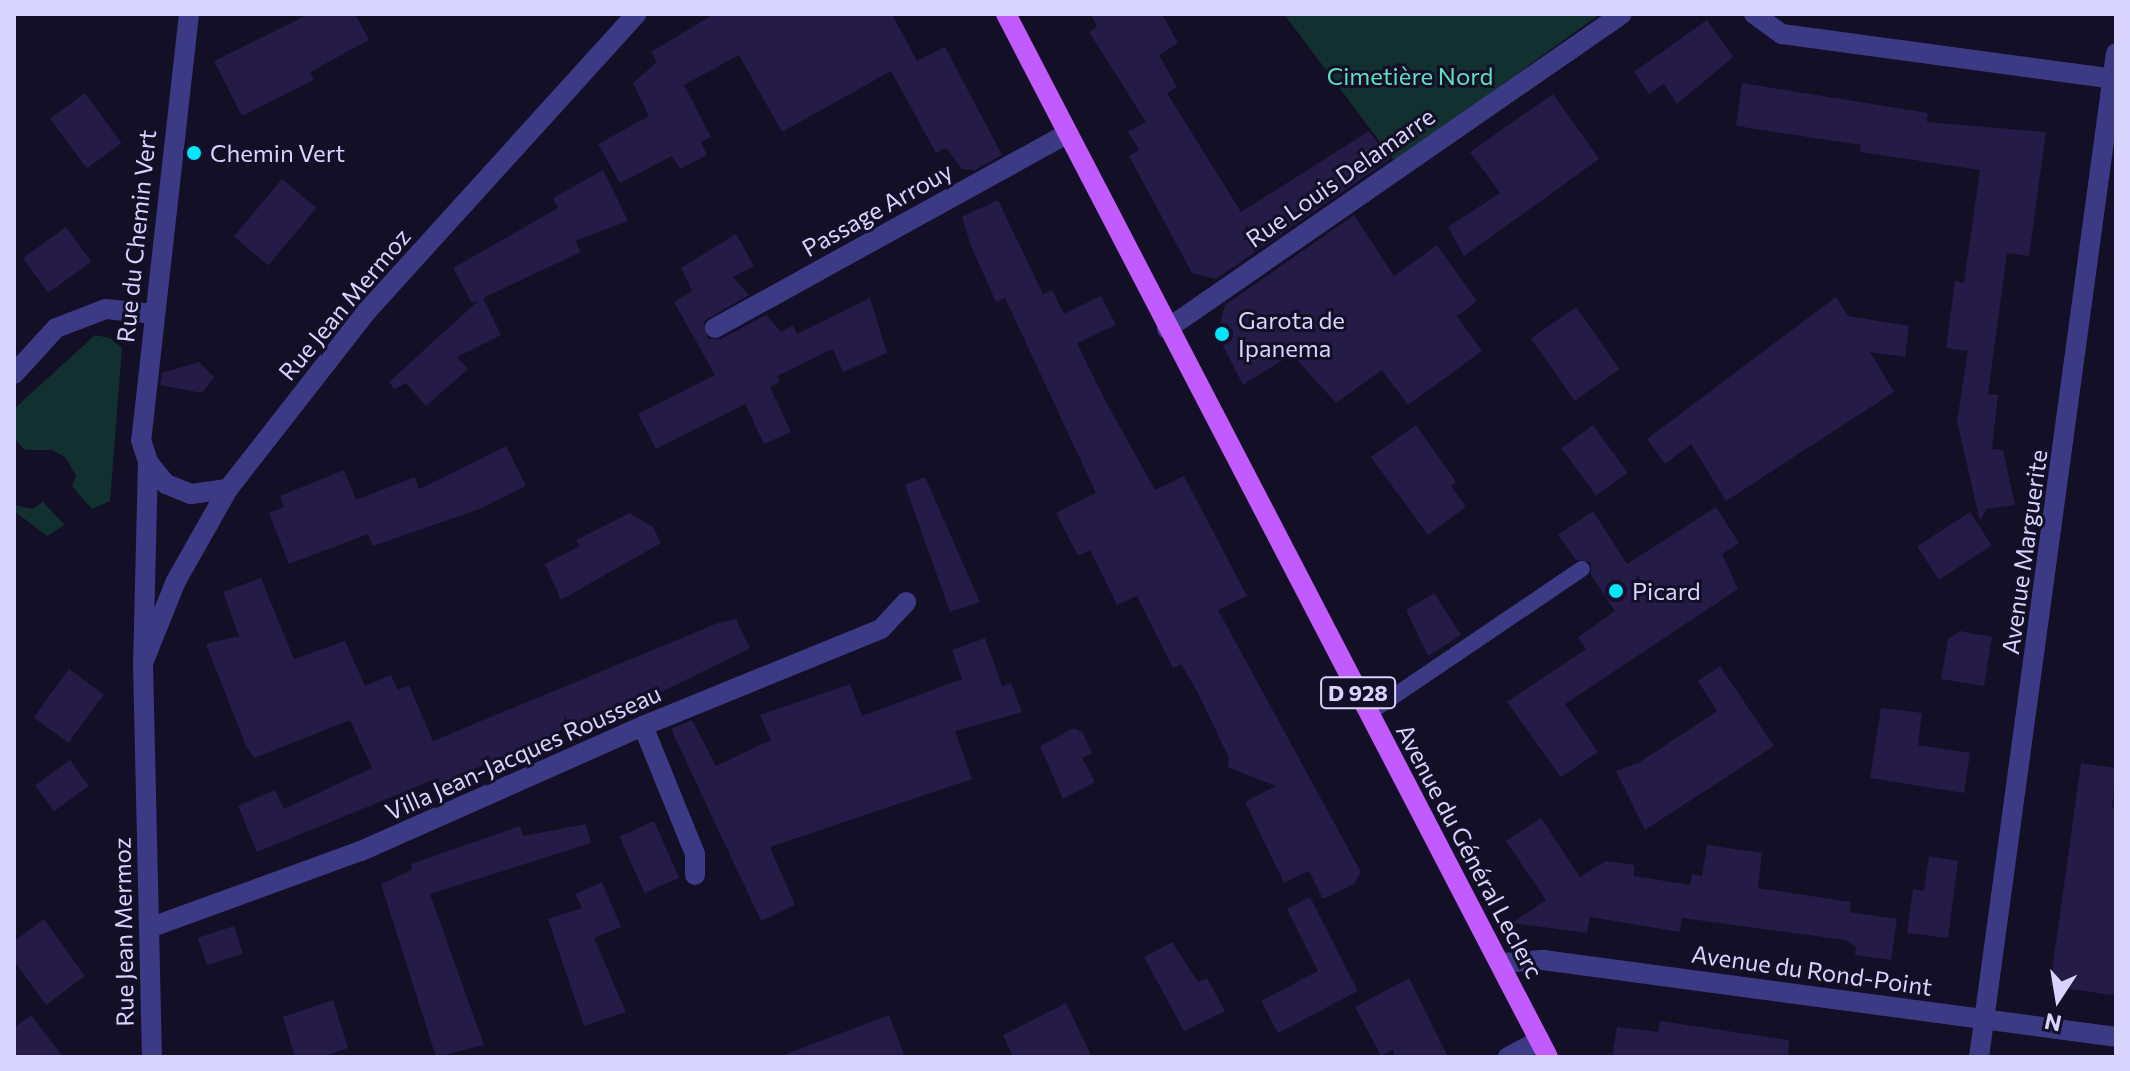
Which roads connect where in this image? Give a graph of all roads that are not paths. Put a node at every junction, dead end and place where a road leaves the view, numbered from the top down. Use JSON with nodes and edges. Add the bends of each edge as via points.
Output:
{"nodes":[{"id":1,"x":189,"y":14,"type":"edge"},
{"id":2,"x":636,"y":14,"type":"edge"},
{"id":3,"x":1006,"y":14,"type":"edge"},
{"id":4,"x":1622,"y":14,"type":"edge"},
{"id":5,"x":1754,"y":14,"type":"edge"},
{"id":6,"x":2116,"y":53,"type":"edge"},
{"id":7,"x":2113,"y":79,"type":"junction"},
{"id":8,"x":1065,"y":135,"type":"junction"},
{"id":9,"x":2110,"y":160,"type":"edge"},
{"id":10,"x":154,"y":314,"type":"junction"},
{"id":11,"x":715,"y":328,"type":"dead end"},
{"id":12,"x":1167,"y":329,"type":"junction"},
{"id":13,"x":14,"y":374,"type":"edge"},
{"id":14,"x":148,"y":462,"type":"junction"},
{"id":15,"x":228,"y":489,"type":"junction"},
{"id":16,"x":1582,"y":569,"type":"dead end"},
{"id":17,"x":906,"y":602,"type":"dead end"},
{"id":18,"x":143,"y":663,"type":"junction"},
{"id":19,"x":1369,"y":713,"type":"junction"},
{"id":20,"x":643,"y":726,"type":"junction"},
{"id":21,"x":695,"y":875,"type":"dead end"},
{"id":22,"x":149,"y":928,"type":"junction"},
{"id":23,"x":1500,"y":963,"type":"junction"},
{"id":24,"x":1986,"y":1019,"type":"junction"},
{"id":25,"x":2116,"y":1037,"type":"edge"},
{"id":26,"x":1544,"y":1049,"type":"edge"},
{"id":27,"x":152,"y":1057,"type":"edge"},
{"id":28,"x":1508,"y":1057,"type":"edge"},
{"id":29,"x":1979,"y":1057,"type":"edge"}],
"edges":[{"from":1,"to":10,"type":"street","name":"Rue du Chemin Vert"},
{"from":2,"to":15,"type":"street","name":"Rue Jean Mermoz","via":[[367,311]]},
{"from":3,"to":8,"type":"main road","number":"D 928"},
{"from":4,"to":12,"type":"street","name":"Rue Louis Delamarre"},
{"from":5,"to":7,"type":"street","via":[[1782,34]]},
{"from":6,"to":7,"type":"street","name":"Avenue Marguerite"},
{"from":7,"to":9,"type":"street","name":"Avenue Marguerite"},
{"from":8,"to":11,"type":"street","name":"Passage Arrouy"},
{"from":8,"to":12,"type":"main road","number":"D 928"},
{"from":9,"to":24,"type":"street","name":"Avenue Marguerite"},
{"from":10,"to":13,"type":"street","via":[[106,309],[56,328]]},
{"from":10,"to":14,"type":"street","name":"Rue du Chemin Vert","via":[[141,440]]},
{"from":12,"to":19,"type":"main road","name":"Avenue du Général Leclerc","number":"D 928"},
{"from":14,"to":15,"type":"street","via":[[178,491],[203,495]]},
{"from":14,"to":18,"type":"street","name":"Rue Jean Mermoz"},
{"from":15,"to":18,"type":"street","name":"Rue Jean Mermoz","via":[[176,581]]},
{"from":16,"to":19,"type":"lane"},
{"from":17,"to":20,"type":"street","name":"Villa Jean-Jacques Rousseau","via":[[881,629]]},
{"from":18,"to":22,"type":"street","name":"Rue Jean Mermoz"},
{"from":19,"to":23,"type":"main road","name":"Avenue du Général Leclerc","number":"D 928"},
{"from":20,"to":21,"type":"street","via":[[695,854]]},
{"from":20,"to":22,"type":"street","name":"Villa Jean-Jacques Rousseau","via":[[361,851]]},
{"from":22,"to":27,"type":"street","name":"Rue Jean Mermoz"},
{"from":23,"to":24,"type":"street","name":"Avenue du Rond-Point","via":[[1543,960]]},
{"from":23,"to":26,"type":"main road","name":"Avenue du Général Leclerc","number":"D 928"},
{"from":24,"to":25,"type":"street","name":"Avenue du Rond-Point"},
{"from":24,"to":29,"type":"street","name":"Avenue Marguerite"},
{"from":26,"to":28,"type":"street"}]}
